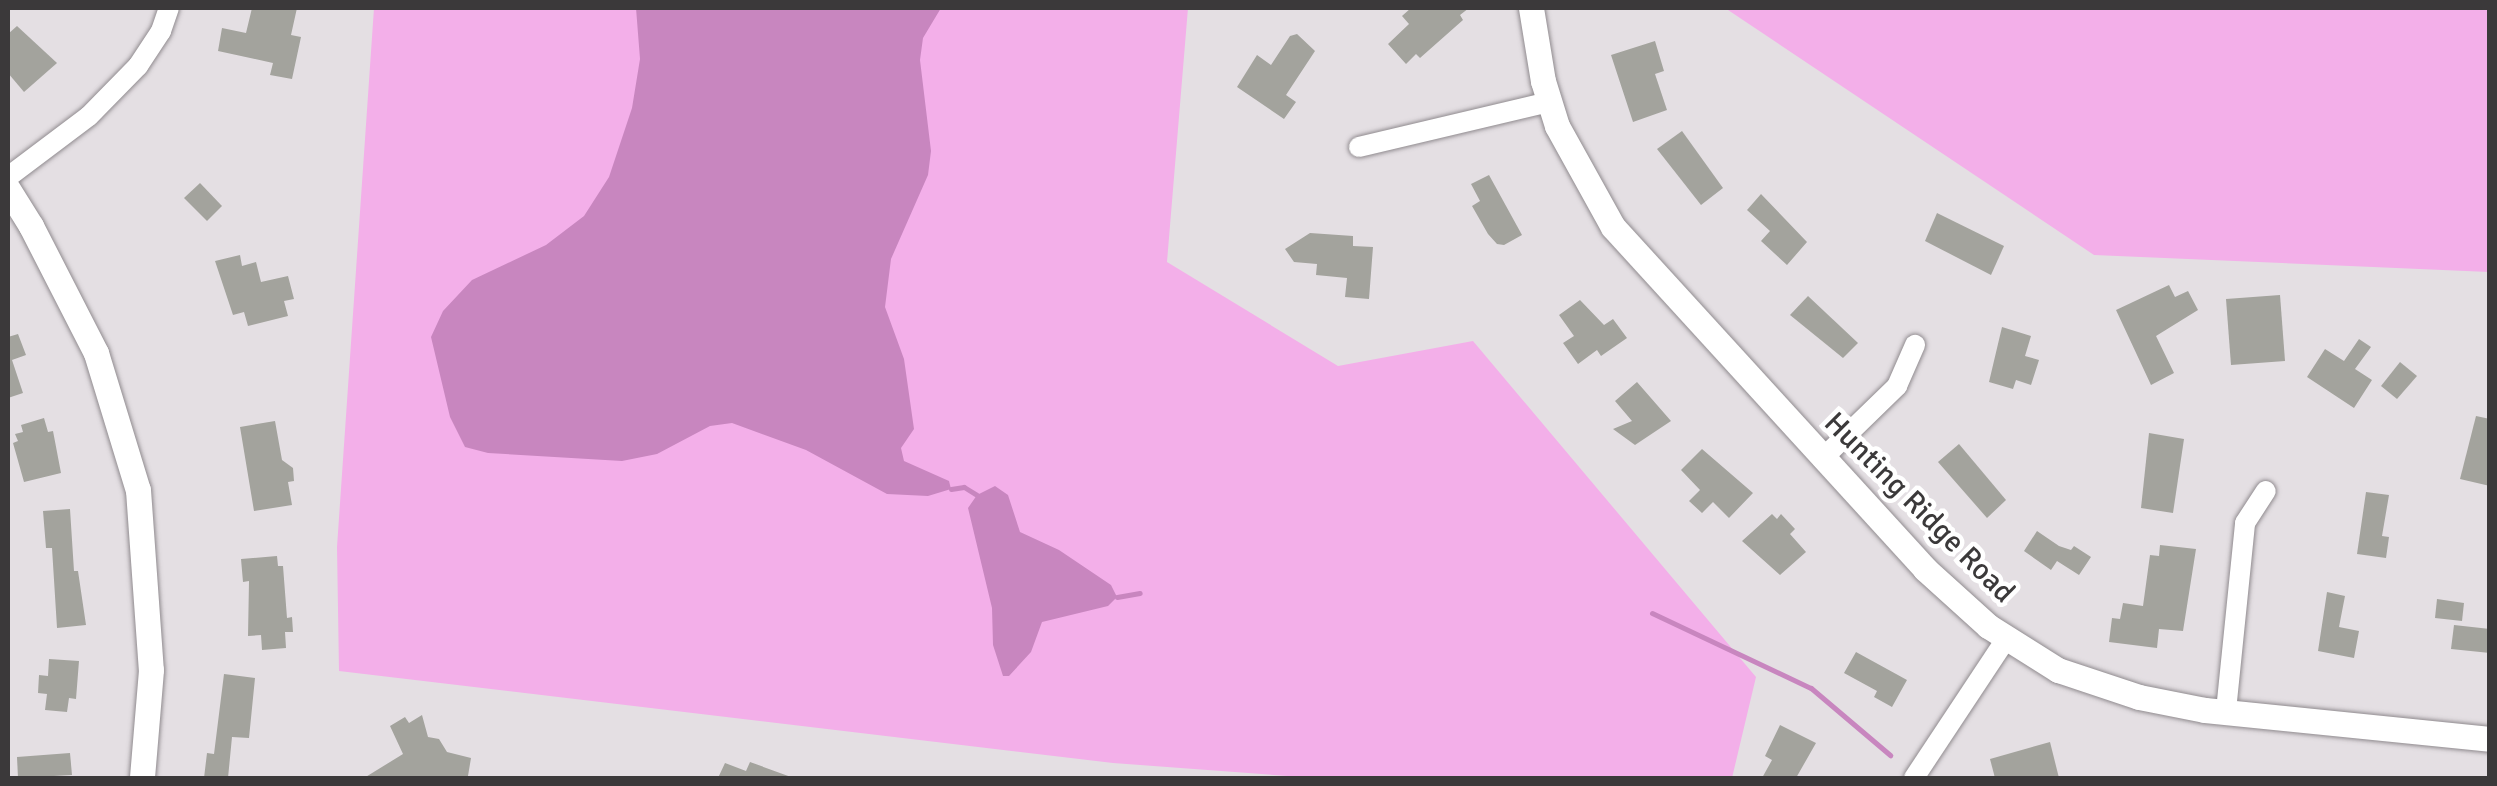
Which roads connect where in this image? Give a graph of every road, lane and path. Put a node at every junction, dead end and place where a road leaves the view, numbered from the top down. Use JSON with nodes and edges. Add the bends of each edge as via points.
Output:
{"nodes":[{"id":1,"x":169,"y":8,"type":"edge"},
{"id":2,"x":1531,"y":8,"type":"edge"},
{"id":3,"x":1549,"y":102,"type":"junction"},
{"id":4,"x":1359,"y":146,"type":"dead end"},
{"id":5,"x":8,"y":177,"type":"edge"},
{"id":6,"x":8,"y":189,"type":"edge"},
{"id":7,"x":1915,"y":345,"type":"dead end"},
{"id":8,"x":1822,"y":459,"type":"junction"},
{"id":9,"x":2266,"y":491,"type":"dead end"},
{"id":10,"x":2006,"y":639,"type":"junction"},
{"id":11,"x":2226,"y":712,"type":"junction"},
{"id":12,"x":2490,"y":739,"type":"edge"},
{"id":13,"x":142,"y":778,"type":"edge"},
{"id":14,"x":1914,"y":778,"type":"edge"}],
"edges":[{"from":1,"to":5,"type":"street","via":[[138,66],[90,116]]},
{"from":2,"to":3,"type":"street","name":"Hunting Ridge Road"},
{"from":3,"to":4,"type":"street"},
{"from":3,"to":8,"type":"street","name":"Hunting Ridge Road","via":[[1578,170],[1613,227]]},
{"from":6,"to":13,"type":"street","via":[[96,354],[138,490],[152,670]]},
{"from":7,"to":8,"type":"street","via":[[1898,386]]},
{"from":8,"to":10,"type":"street","name":"Hunting Ridge Road","via":[[1952,596]]},
{"from":9,"to":11,"type":"street","via":[[2245,523]]},
{"from":10,"to":11,"type":"street","name":"Hunting Ridge Road","via":[[2106,688]]},
{"from":10,"to":14,"type":"street"},
{"from":11,"to":12,"type":"street","name":"Hunting Ridge Road"}]}
